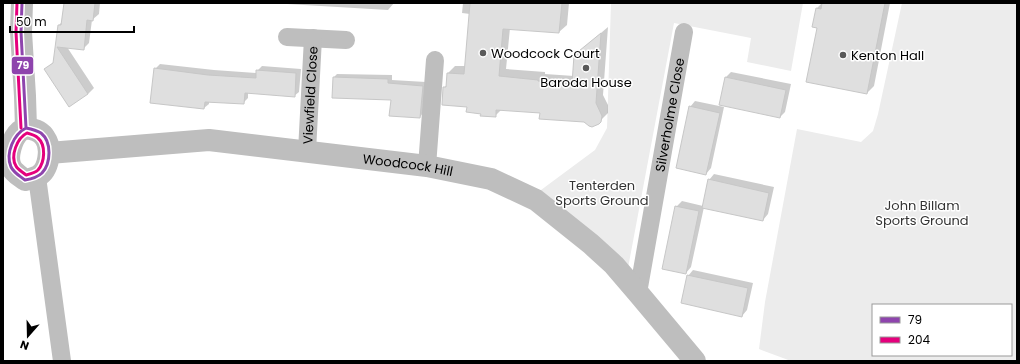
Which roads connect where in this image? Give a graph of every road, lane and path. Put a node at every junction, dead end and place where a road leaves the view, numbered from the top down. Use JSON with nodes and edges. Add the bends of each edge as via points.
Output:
{"nodes":[{"id":1,"x":22,"y":3,"type":"edge"},
{"id":2,"x":684,"y":32,"type":"dead end"},
{"id":3,"x":287,"y":37,"type":"dead end"},
{"id":4,"x":313,"y":38,"type":"junction"},
{"id":5,"x":346,"y":40,"type":"dead end"},
{"id":6,"x":435,"y":60,"type":"dead end"},
{"id":7,"x":26,"y":128,"type":"junction"},
{"id":8,"x":307,"y":151,"type":"junction"},
{"id":9,"x":49,"y":153,"type":"junction"},
{"id":10,"x":426,"y":166,"type":"junction"},
{"id":11,"x":6,"y":168,"type":"edge"},
{"id":12,"x":37,"y":177,"type":"junction"},
{"id":13,"x":638,"y":293,"type":"junction"},
{"id":14,"x":62,"y":361,"type":"edge"},
{"id":15,"x":695,"y":361,"type":"edge"}],
"edges":[{"from":1,"to":7,"type":"street","via":[[20,32]]},
{"from":2,"to":13,"type":"street","name":"Silverholme Close"},
{"from":3,"to":4,"type":"street","name":"Viewfield Close"},
{"from":4,"to":5,"type":"street","name":"Viewfield Close"},
{"from":4,"to":8,"type":"street","name":"Viewfield Close"},
{"from":6,"to":10,"type":"street"},
{"from":7,"to":9,"type":"street","via":[[35,129],[45,138]]},
{"from":7,"to":11,"type":"street","via":[[20,131],[13,141]]},
{"from":8,"to":9,"type":"street","name":"Woodcock Hill","via":[[209,140]]},
{"from":8,"to":10,"type":"street","name":"Woodcock Hill"},
{"from":9,"to":12,"type":"street","via":[[48,162]]},
{"from":10,"to":13,"type":"street","name":"Woodcock Hill","via":[[491,179],[536,200],[591,244],[614,265]]},
{"from":11,"to":12,"type":"street","via":[[25,180]]},
{"from":12,"to":14,"type":"street"},
{"from":13,"to":15,"type":"street","name":"Woodcock Hill"}]}
